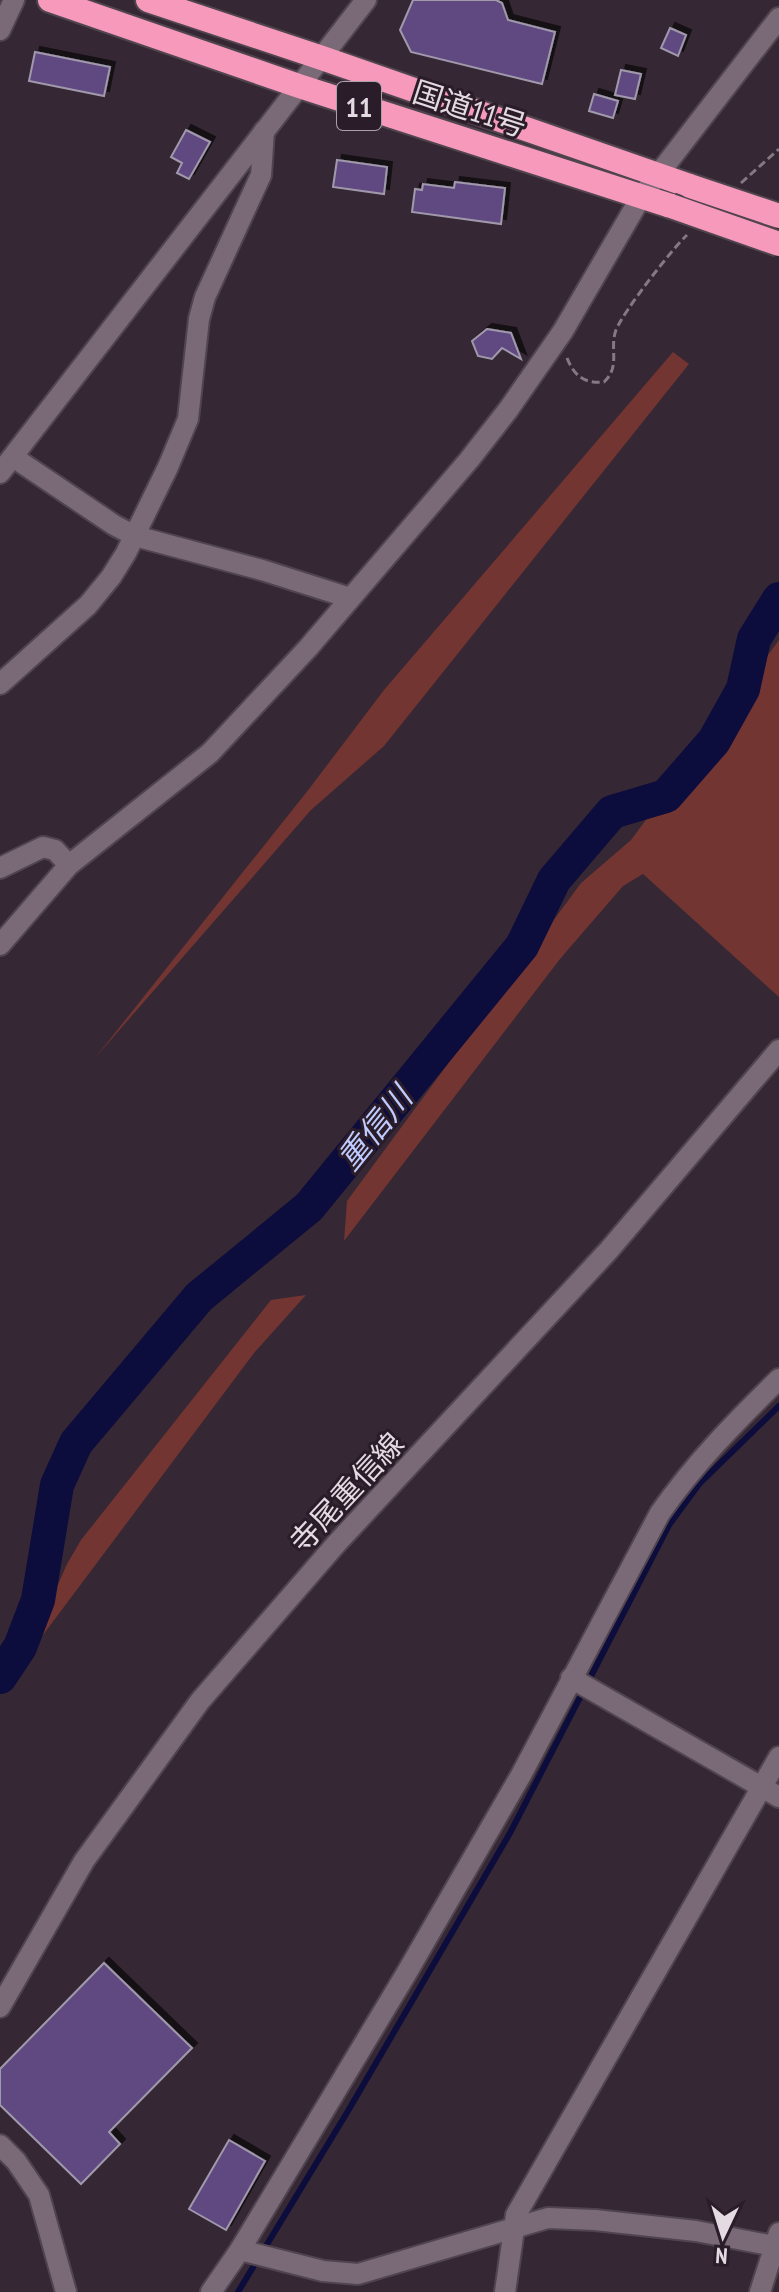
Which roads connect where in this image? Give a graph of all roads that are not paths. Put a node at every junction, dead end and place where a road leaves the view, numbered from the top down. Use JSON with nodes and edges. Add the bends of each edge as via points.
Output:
{"nodes":[{"id":1,"x":14,"y":0,"type":"edge"},
{"id":2,"x":50,"y":0,"type":"edge"},
{"id":3,"x":148,"y":0,"type":"edge"},
{"id":4,"x":366,"y":0,"type":"edge"},
{"id":5,"x":779,"y":18,"type":"edge"},
{"id":6,"x":0,"y":30,"type":"edge"},
{"id":7,"x":322,"y":58,"type":"junction"},
{"id":8,"x":299,"y":86,"type":"junction"},
{"id":9,"x":264,"y":131,"type":"junction"},
{"id":10,"x":659,"y":175,"type":"junction"},
{"id":11,"x":641,"y":197,"type":"junction"},
{"id":12,"x":779,"y":216,"type":"edge"},
{"id":13,"x":779,"y":244,"type":"edge"},
{"id":14,"x":6,"y":465,"type":"edge"},
{"id":15,"x":135,"y":536,"type":"junction"},
{"id":16,"x":350,"y":598,"type":"junction"},
{"id":17,"x":0,"y":684,"type":"edge"},
{"id":18,"x":69,"y":865,"type":"junction"},
{"id":19,"x":0,"y":868,"type":"edge"},
{"id":20,"x":0,"y":945,"type":"edge"},
{"id":21,"x":779,"y":1050,"type":"edge"},
{"id":22,"x":779,"y":1379,"type":"edge"},
{"id":23,"x":571,"y":1678,"type":"junction"},
{"id":24,"x":779,"y":1757,"type":"edge"},
{"id":25,"x":770,"y":1791,"type":"edge"},
{"id":26,"x":0,"y":2007,"type":"edge"},
{"id":27,"x":0,"y":2145,"type":"edge"},
{"id":28,"x":513,"y":2229,"type":"junction"},
{"id":29,"x":778,"y":2242,"type":"edge"},
{"id":30,"x":240,"y":2250,"type":"junction"},
{"id":31,"x":66,"y":2292,"type":"edge"},
{"id":32,"x":211,"y":2292,"type":"edge"},
{"id":33,"x":505,"y":2292,"type":"edge"},
{"id":34,"x":760,"y":2292,"type":"edge"}],
"edges":[{"from":1,"to":6,"type":"street"},
{"from":2,"to":8,"type":"highway","name":"国道11号","number":"11"},
{"from":3,"to":7,"type":"highway","name":"国道11号","number":"11"},
{"from":4,"to":7,"type":"street"},
{"from":5,"to":10,"type":"street"},
{"from":7,"to":8,"type":"street"},
{"from":7,"to":10,"type":"highway","name":"国道11号","number":"11"},
{"from":8,"to":9,"type":"street"},
{"from":8,"to":11,"type":"highway","name":"国道11号","number":"11"},
{"from":9,"to":14,"type":"street"},
{"from":9,"to":15,"type":"street","via":[[261,175],[199,319],[184,431]]},
{"from":10,"to":11,"type":"street"},
{"from":10,"to":12,"type":"highway","name":"国道11号","number":"11","bridge":true},
{"from":11,"to":13,"type":"highway","name":"国道11号","number":"11","bridge":true},
{"from":11,"to":16,"type":"street","via":[[563,331],[508,410]]},
{"from":14,"to":15,"type":"street"},
{"from":15,"to":16,"type":"street"},
{"from":15,"to":17,"type":"street","via":[[88,605]]},
{"from":16,"to":18,"type":"street","via":[[210,753]]},
{"from":18,"to":19,"type":"street","via":[[55,850],[43,847]]},
{"from":18,"to":20,"type":"street"},
{"from":21,"to":26,"type":"street","name":"寺尾重信線","via":[[609,1250],[337,1543],[200,1701],[84,1861]]},
{"from":22,"to":23,"type":"street","via":[[718,1439],[660,1513]]},
{"from":23,"to":25,"type":"street"},
{"from":23,"to":30,"type":"street","via":[[521,1775]]},
{"from":24,"to":25,"type":"street"},
{"from":25,"to":28,"type":"street","via":[[516,2215]]},
{"from":27,"to":31,"type":"street","via":[[39,2195]]},
{"from":28,"to":29,"type":"street","via":[[548,2218],[595,2220]]},
{"from":28,"to":30,"type":"street","via":[[358,2274],[323,2271]]},
{"from":28,"to":33,"type":"street"},
{"from":29,"to":34,"type":"street"},
{"from":30,"to":32,"type":"street"}]}
